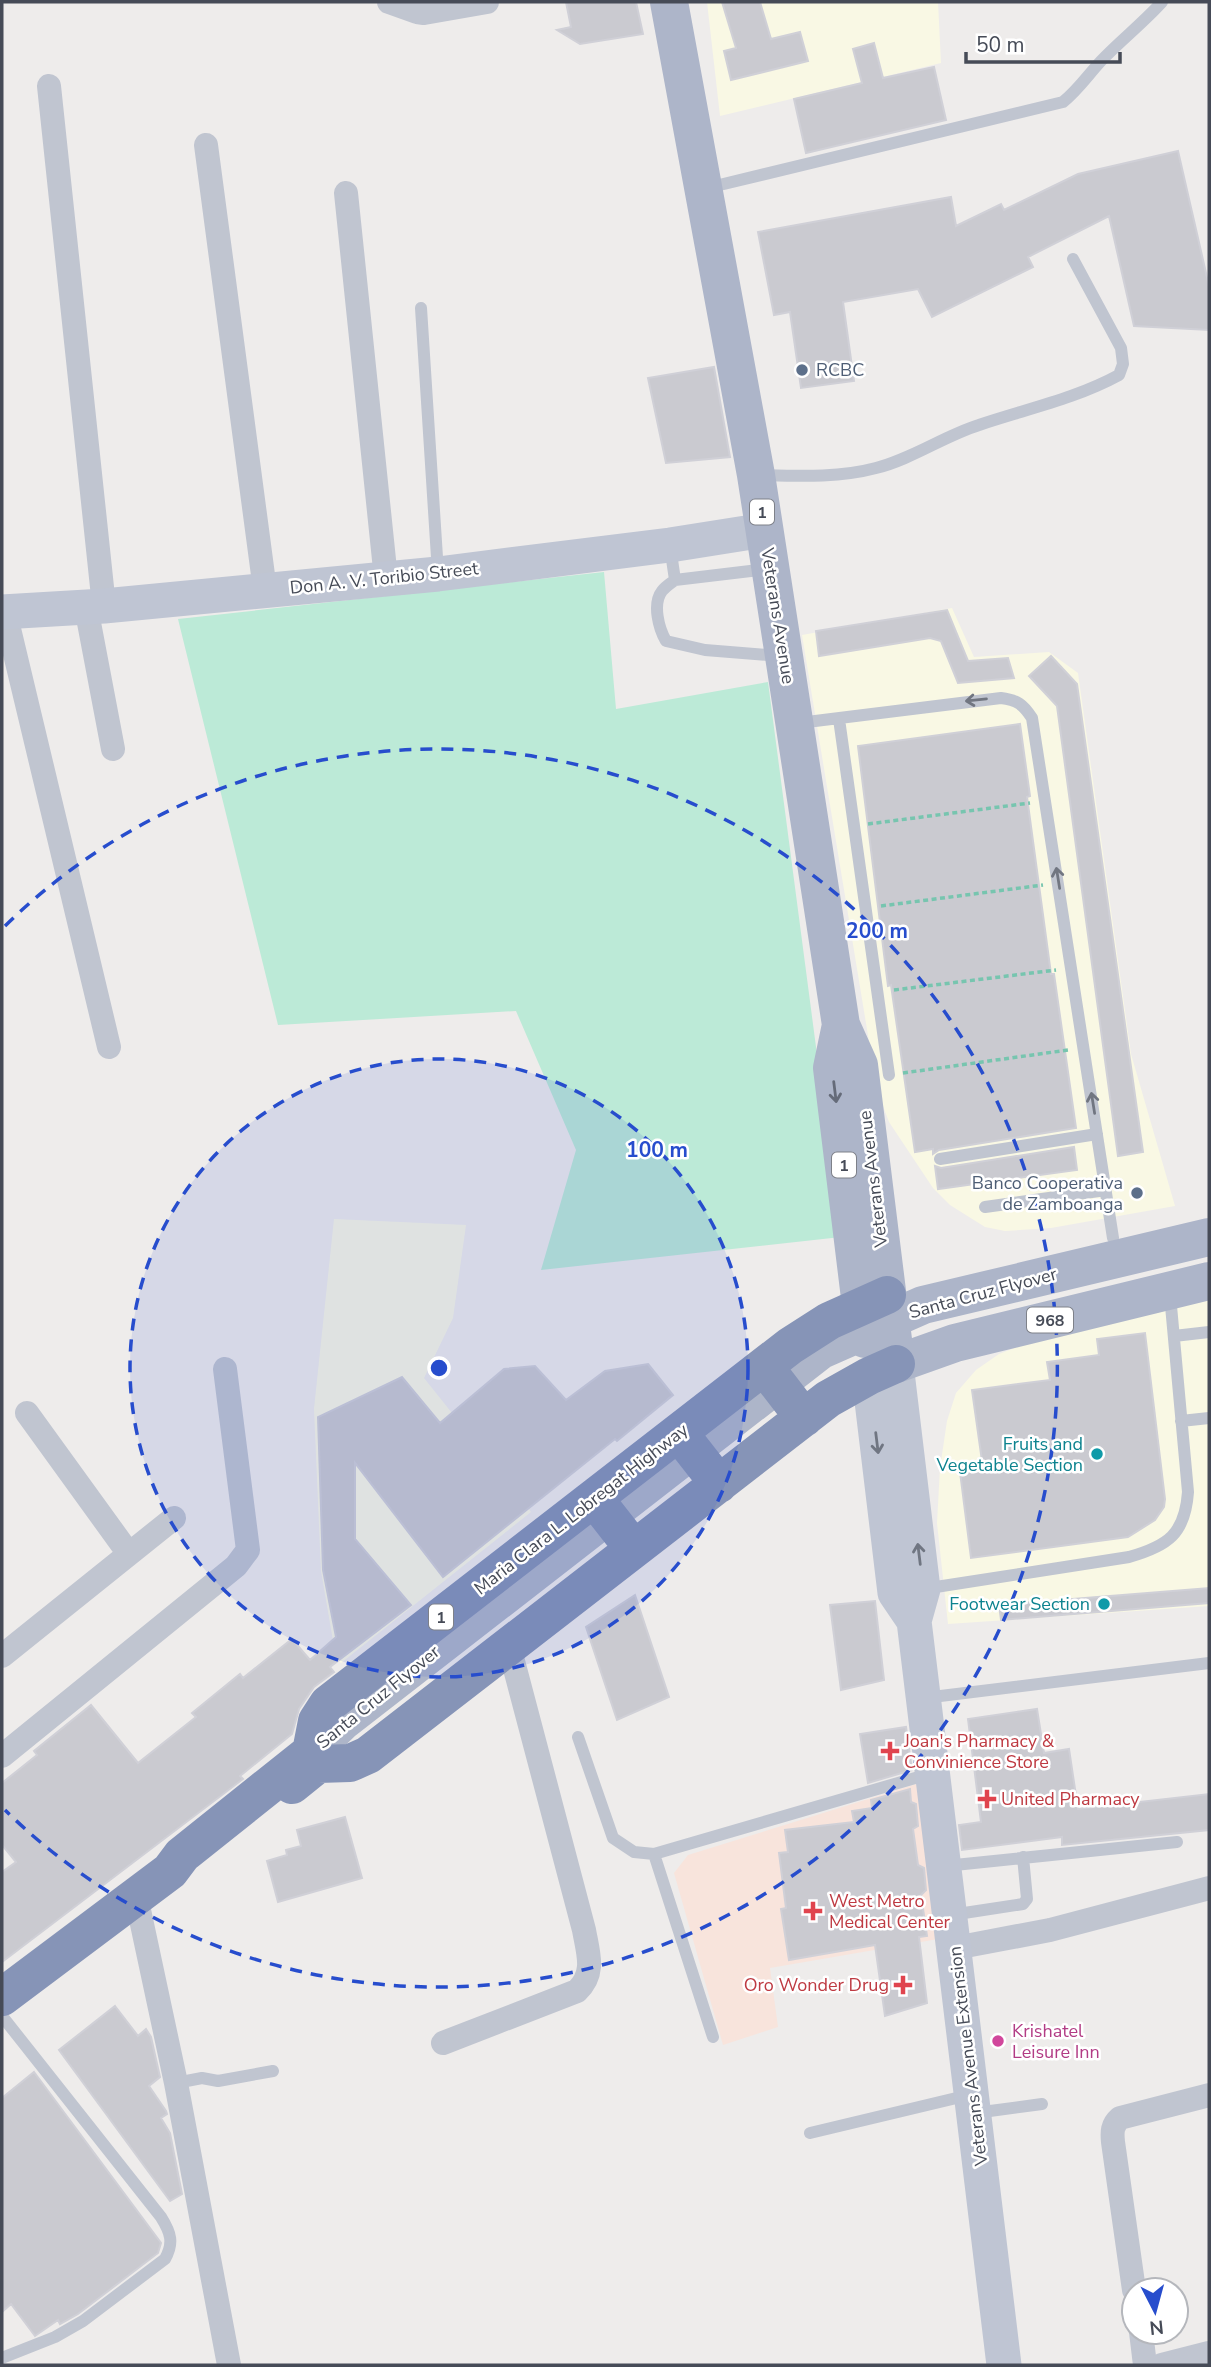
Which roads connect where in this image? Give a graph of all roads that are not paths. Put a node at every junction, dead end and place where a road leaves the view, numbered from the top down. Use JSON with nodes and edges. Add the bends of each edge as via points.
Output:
{"nodes":[{"id":1,"x":389,"y":2,"type":"edge"},
{"id":2,"x":487,"y":2,"type":"edge"},
{"id":3,"x":669,"y":2,"type":"edge"},
{"id":4,"x":1162,"y":2,"type":"edge"},
{"id":5,"x":49,"y":86,"type":"dead end"},
{"id":6,"x":206,"y":145,"type":"dead end"},
{"id":7,"x":703,"y":188,"type":"junction"},
{"id":8,"x":345,"y":193,"type":"dead end"},
{"id":9,"x":1073,"y":259,"type":"dead end"},
{"id":10,"x":421,"y":308,"type":"dead end"},
{"id":11,"x":757,"y":475,"type":"junction"},
{"id":12,"x":765,"y":530,"type":"junction"},
{"id":13,"x":670,"y":545,"type":"junction"},
{"id":14,"x":771,"y":568,"type":"junction"},
{"id":15,"x":439,"y":574,"type":"junction"},
{"id":16,"x":386,"y":579,"type":"junction"},
{"id":17,"x":675,"y":580,"type":"junction"},
{"id":18,"x":265,"y":590,"type":"junction"},
{"id":19,"x":95,"y":607,"type":"junction"},
{"id":20,"x":4,"y":612,"type":"edge"},
{"id":21,"x":785,"y":656,"type":"junction"},
{"id":22,"x":839,"y":719,"type":"junction"},
{"id":23,"x":795,"y":723,"type":"junction"},
{"id":24,"x":113,"y":749,"type":"dead end"},
{"id":25,"x":109,"y":1047,"type":"dead end"},
{"id":26,"x":889,"y":1075,"type":"road end"},
{"id":27,"x":1097,"y":1134,"type":"junction"},
{"id":28,"x":940,"y":1159,"type":"dead end"},
{"id":29,"x":1106,"y":1190,"type":"junction"},
{"id":30,"x":985,"y":1207,"type":"dead end"},
{"id":31,"x":1203,"y":1224,"type":"edge"},
{"id":32,"x":1098,"y":1242,"type":"junction"},
{"id":33,"x":973,"y":1271,"type":"junction"},
{"id":34,"x":1208,"y":1274,"type":"edge"},
{"id":35,"x":1170,"y":1291,"type":"junction"},
{"id":36,"x":874,"y":1300,"type":"junction"},
{"id":37,"x":1097,"y":1308,"type":"junction"},
{"id":38,"x":1209,"y":1332,"type":"edge"},
{"id":39,"x":988,"y":1334,"type":"junction"},
{"id":40,"x":1174,"y":1336,"type":"junction"},
{"id":41,"x":764,"y":1366,"type":"junction"},
{"id":42,"x":225,"y":1369,"type":"dead end"},
{"id":43,"x":882,"y":1370,"type":"junction"},
{"id":44,"x":27,"y":1413,"type":"dead end"},
{"id":45,"x":804,"y":1418,"type":"junction"},
{"id":46,"x":1209,"y":1418,"type":"edge"},
{"id":47,"x":1181,"y":1421,"type":"junction"},
{"id":48,"x":679,"y":1433,"type":"junction"},
{"id":49,"x":719,"y":1484,"type":"junction"},
{"id":50,"x":594,"y":1499,"type":"junction"},
{"id":51,"x":174,"y":1518,"type":"dead end"},
{"id":52,"x":634,"y":1549,"type":"junction"},
{"id":53,"x":129,"y":1554,"type":"junction"},
{"id":54,"x":572,"y":1557,"type":"junction"},
{"id":55,"x":911,"y":1601,"type":"junction"},
{"id":56,"x":6,"y":1646,"type":"edge"},
{"id":57,"x":509,"y":1646,"type":"junction"},
{"id":58,"x":1209,"y":1663,"type":"edge"},
{"id":59,"x":923,"y":1698,"type":"junction"},
{"id":60,"x":578,"y":1737,"type":"dead end"},
{"id":61,"x":2,"y":1756,"type":"edge"},
{"id":62,"x":314,"y":1758,"type":"junction"},
{"id":63,"x":933,"y":1773,"type":"junction"},
{"id":64,"x":1177,"y":1842,"type":"dead end"},
{"id":65,"x":653,"y":1854,"type":"junction"},
{"id":66,"x":1023,"y":1857,"type":"junction"},
{"id":67,"x":945,"y":1866,"type":"junction"},
{"id":68,"x":153,"y":1883,"type":"junction"},
{"id":69,"x":1209,"y":1888,"type":"edge"},
{"id":70,"x":953,"y":1932,"type":"junction"},
{"id":71,"x":2,"y":1997,"type":"edge"},
{"id":72,"x":2,"y":2016,"type":"edge"},
{"id":73,"x":713,"y":2037,"type":"dead end"},
{"id":74,"x":443,"y":2043,"type":"dead end"},
{"id":75,"x":273,"y":2071,"type":"dead end"},
{"id":76,"x":176,"y":2083,"type":"junction"},
{"id":77,"x":1209,"y":2095,"type":"edge"},
{"id":78,"x":974,"y":2104,"type":"junction"},
{"id":79,"x":1042,"y":2104,"type":"dead end"},
{"id":80,"x":810,"y":2133,"type":"dead end"},
{"id":81,"x":1132,"y":2276,"type":"edge"},
{"id":82,"x":1143,"y":2346,"type":"edge"},
{"id":83,"x":1209,"y":2353,"type":"edge"},
{"id":84,"x":2,"y":2358,"type":"edge"},
{"id":85,"x":229,"y":2365,"type":"edge"},
{"id":86,"x":1004,"y":2365,"type":"edge"},
{"id":87,"x":1146,"y":2365,"type":"edge"},
{"id":88,"x":1162,"y":2365,"type":"edge"}],
"edges":[{"from":1,"to":2,"type":"street","via":[[424,13]]},
{"from":3,"to":7,"type":"main road","name":"Veterans Avenue","number":"1"},
{"from":4,"to":7,"type":"lane","via":[[1062,102]]},
{"from":5,"to":19,"type":"street"},
{"from":6,"to":18,"type":"street"},
{"from":7,"to":11,"type":"main road","name":"Veterans Avenue","number":"1"},
{"from":8,"to":16,"type":"street"},
{"from":9,"to":11,"type":"lane","via":[[1121,348],[1119,375],[1100,386],[964,430],[876,468],[835,475]]},
{"from":10,"to":15,"type":"lane"},
{"from":11,"to":12,"type":"main road","name":"Veterans Avenue","number":"1"},
{"from":12,"to":13,"type":"main road","name":"Don A. V. Toribio Street"},
{"from":12,"to":14,"type":"main road","name":"Veterans Avenue","number":"1"},
{"from":13,"to":15,"type":"main road","name":"Don A. V. Toribio Street"},
{"from":13,"to":17,"type":"lane"},
{"from":14,"to":17,"type":"lane"},
{"from":14,"to":21,"type":"main road","name":"Veterans Avenue","number":"1"},
{"from":15,"to":16,"type":"main road","name":"Don A. V. Toribio Street"},
{"from":16,"to":18,"type":"main road","name":"Don A. V. Toribio Street"},
{"from":17,"to":21,"type":"lane","via":[[661,592],[657,608],[666,641],[705,650]]},
{"from":18,"to":19,"type":"main road","name":"Don A. V. Toribio Street"},
{"from":19,"to":20,"type":"main road","name":"Don A. V. Toribio Street"},
{"from":19,"to":24,"type":"street"},
{"from":20,"to":25,"type":"street"},
{"from":21,"to":23,"type":"main road","name":"Veterans Avenue","number":"1"},
{"from":22,"to":23,"type":"lane"},
{"from":22,"to":26,"type":"lane"},
{"from":27,"to":22,"type":"lane","one_way":true,"via":[[1032,718],[1016,700],[978,699]]},
{"from":23,"to":36,"type":"main road","name":"Veterans Avenue","number":"1","via":[[841,1025],[859,1065]]},
{"from":27,"to":28,"type":"lane"},
{"from":27,"to":29,"type":"lane"},
{"from":29,"to":30,"type":"lane"},
{"from":29,"to":32,"type":"lane"},
{"from":31,"to":32,"type":"main road"},
{"from":31,"to":34,"type":"main road"},
{"from":31,"to":54,"type":"main road","name":"Santa Cruz Flyover","via":[[923,1305],[821,1350]]},
{"from":32,"to":33,"type":"main road"},
{"from":32,"to":37,"type":"main road"},
{"from":33,"to":36,"type":"main road"},
{"from":33,"to":39,"type":"main road"},
{"from":34,"to":35,"type":"main road","number":"968"},
{"from":34,"to":54,"type":"main road","name":"Santa Cruz Flyover","via":[[930,1326],[832,1368]]},
{"from":35,"to":37,"type":"main road","number":"968"},
{"from":35,"to":40,"type":"lane"},
{"from":36,"to":41,"type":"highway","name":"Maria Clara L. Lobregat Highway","number":"1","via":[[810,1331]]},
{"from":36,"to":43,"type":"main road","number":"1"},
{"from":37,"to":39,"type":"main road","number":"968"},
{"from":38,"to":40,"type":"lane"},
{"from":39,"to":43,"type":"main road","number":"968"},
{"from":40,"to":47,"type":"lane"},
{"from":41,"to":45,"type":"highway"},
{"from":41,"to":48,"type":"highway","name":"Maria Clara L. Lobregat Highway","number":"1"},
{"from":42,"to":61,"type":"street","via":[[248,1550],[236,1566]]},
{"from":43,"to":45,"type":"highway","via":[[828,1399]]},
{"from":43,"to":55,"type":"main road","name":"Veterans Avenue Extension"},
{"from":44,"to":53,"type":"street"},
{"from":45,"to":49,"type":"highway"},
{"from":46,"to":47,"type":"lane"},
{"from":47,"to":55,"type":"lane","via":[[1187,1510],[1171,1539],[1129,1557]]},
{"from":48,"to":49,"type":"highway"},
{"from":48,"to":50,"type":"highway","name":"Maria Clara L. Lobregat Highway","number":"1"},
{"from":49,"to":52,"type":"highway"},
{"from":50,"to":52,"type":"highway"},
{"from":50,"to":62,"type":"highway","name":"Maria Clara L. Lobregat Highway","number":"1","via":[[328,1704],[317,1721]]},
{"from":51,"to":53,"type":"street"},
{"from":52,"to":57,"type":"highway"},
{"from":53,"to":56,"type":"street"},
{"from":54,"to":62,"type":"main road","name":"Santa Cruz Flyover","via":[[342,1723]]},
{"from":55,"to":59,"type":"main road","name":"Veterans Avenue Extension"},
{"from":57,"to":62,"type":"highway","via":[[368,1755],[350,1763]]},
{"from":57,"to":74,"type":"street","via":[[584,1930],[589,1972],[577,1991]]},
{"from":58,"to":59,"type":"lane"},
{"from":59,"to":63,"type":"main road","name":"Veterans Avenue Extension"},
{"from":60,"to":65,"type":"lane","via":[[612,1838],[634,1852]]},
{"from":62,"to":68,"type":"highway","via":[[182,1855]]},
{"from":63,"to":65,"type":"lane"},
{"from":63,"to":67,"type":"main road","name":"Veterans Avenue Extension"},
{"from":64,"to":66,"type":"lane"},
{"from":65,"to":73,"type":"lane"},
{"from":66,"to":67,"type":"lane"},
{"from":66,"to":70,"type":"lane","via":[[1027,1899],[1023,1905]]},
{"from":67,"to":70,"type":"main road","name":"Veterans Avenue Extension"},
{"from":68,"to":71,"type":"highway"},
{"from":68,"to":76,"type":"street"},
{"from":69,"to":70,"type":"street","via":[[1050,1930]]},
{"from":70,"to":78,"type":"main road","name":"Veterans Avenue Extension"},
{"from":72,"to":84,"type":"lane","via":[[161,2217],[171,2248],[164,2259],[83,2321]]},
{"from":75,"to":76,"type":"lane"},
{"from":76,"to":85,"type":"street"},
{"from":77,"to":81,"type":"street","via":[[1115,2123],[1112,2142]]},
{"from":78,"to":79,"type":"lane"},
{"from":78,"to":80,"type":"lane"},
{"from":78,"to":86,"type":"main road","name":"Veterans Avenue Extension"},
{"from":82,"to":87,"type":"street"},
{"from":83,"to":88,"type":"street"}]}
